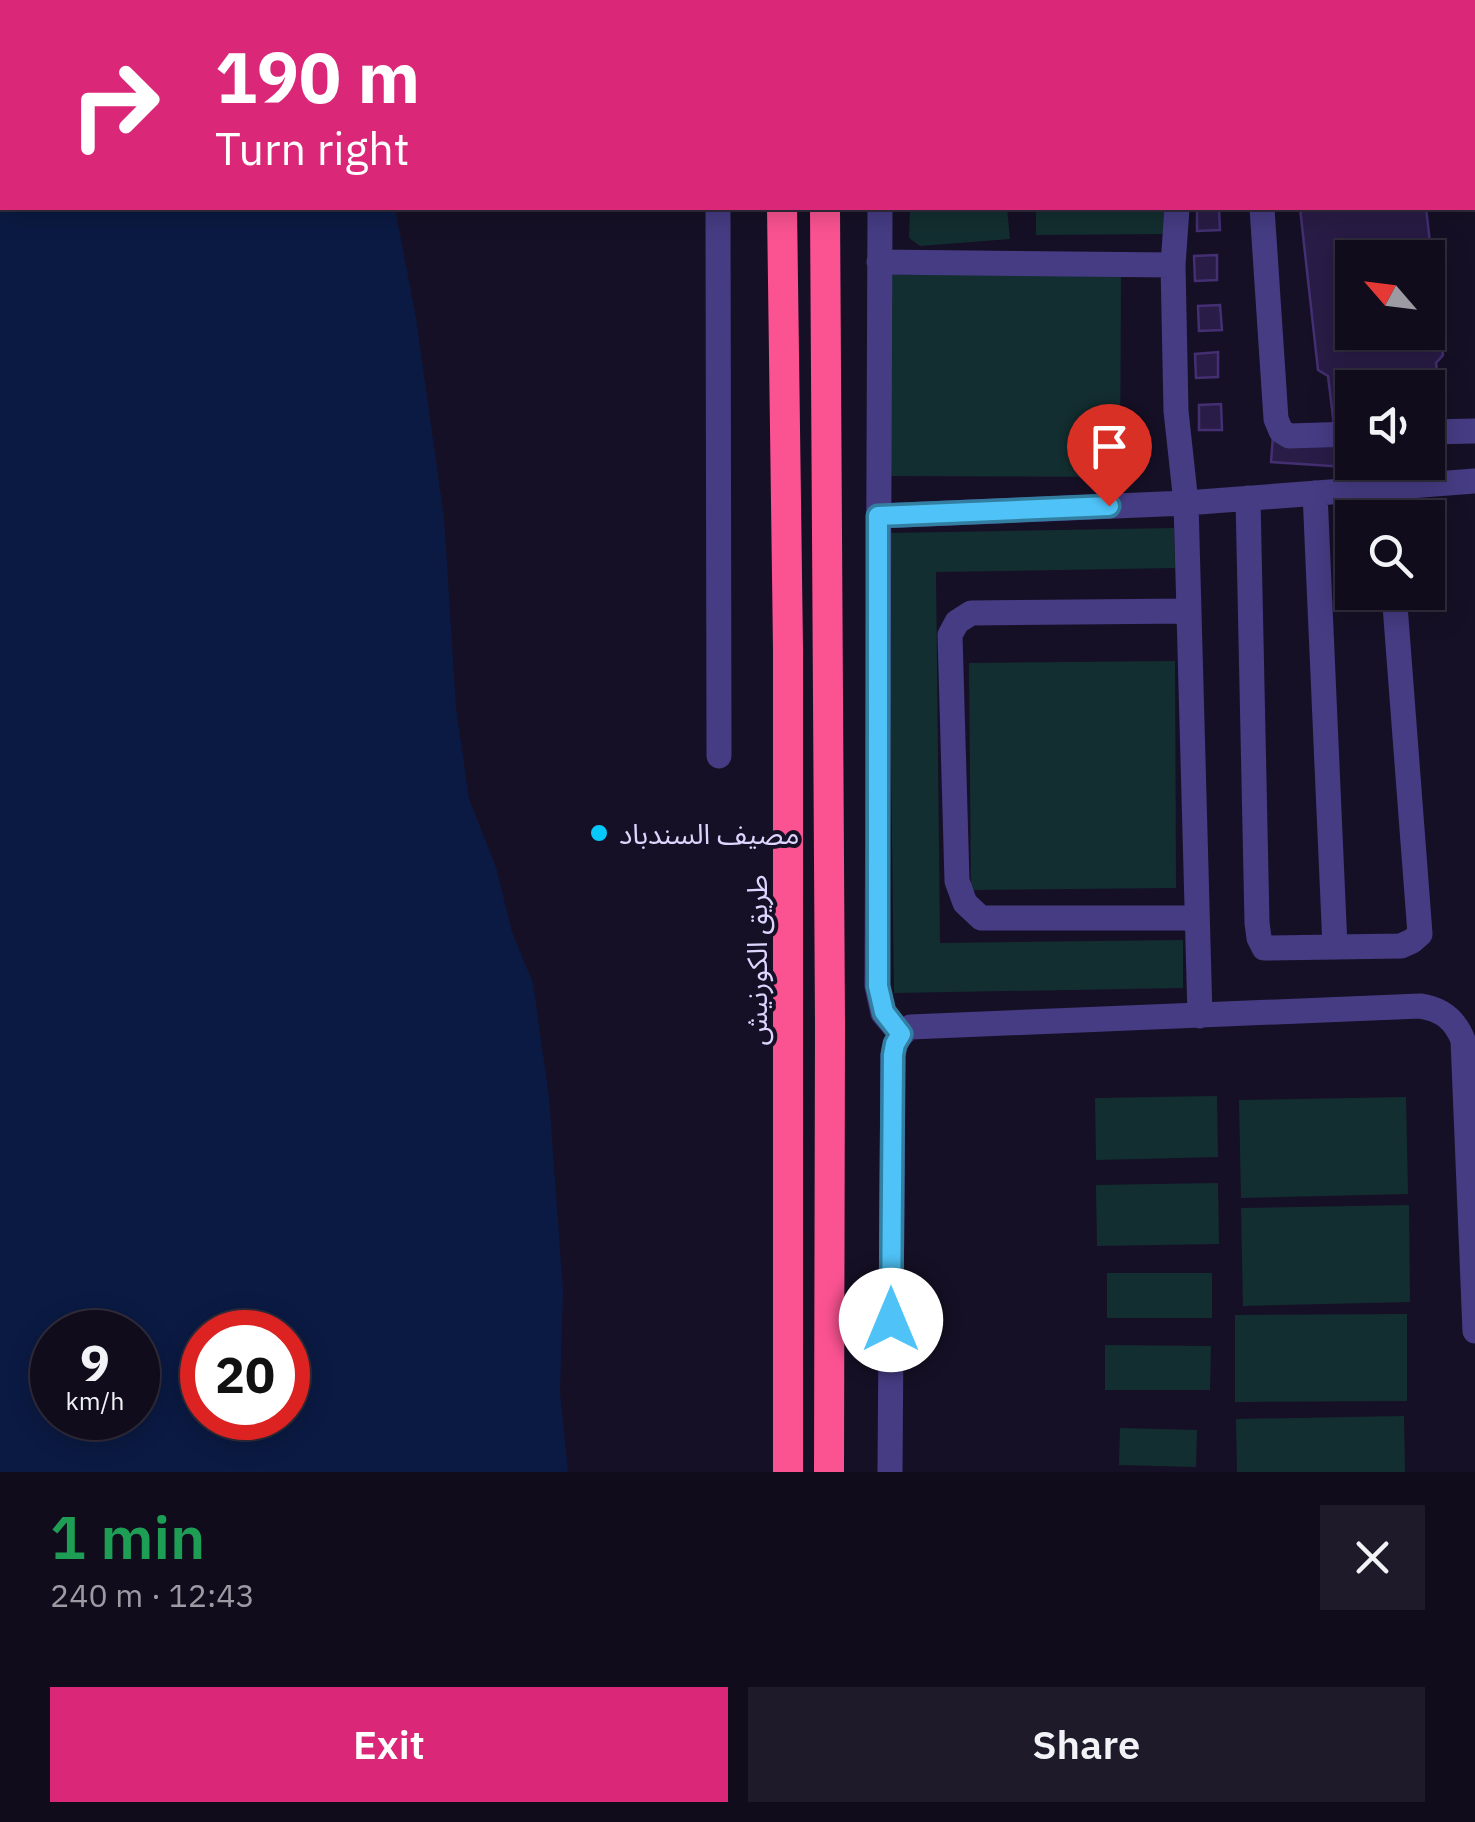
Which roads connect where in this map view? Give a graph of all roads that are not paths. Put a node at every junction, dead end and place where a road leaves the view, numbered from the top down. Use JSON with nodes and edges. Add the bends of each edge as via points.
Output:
{"nodes":[{"id":1,"x":718,"y":210,"type":"edge"},
{"id":2,"x":782,"y":210,"type":"edge"},
{"id":3,"x":824,"y":210,"type":"edge"},
{"id":4,"x":880,"y":210,"type":"edge"},
{"id":5,"x":1177,"y":210,"type":"edge"},
{"id":6,"x":1262,"y":210,"type":"edge"},
{"id":7,"x":879,"y":262,"type":"junction"},
{"id":8,"x":1173,"y":265,"type":"junction"},
{"id":9,"x":1475,"y":431,"type":"edge"},
{"id":10,"x":1445,"y":432,"type":"edge"},
{"id":11,"x":1335,"y":435,"type":"edge"},
{"id":12,"x":1475,"y":481,"type":"edge"},
{"id":13,"x":1386,"y":488,"type":"junction"},
{"id":14,"x":1315,"y":493,"type":"junction"},
{"id":15,"x":1248,"y":498,"type":"junction"},
{"id":16,"x":1387,"y":500,"type":"edge"},
{"id":17,"x":1186,"y":503,"type":"junction"},
{"id":18,"x":878,"y":516,"type":"junction"},
{"id":19,"x":1189,"y":610,"type":"junction"},
{"id":20,"x":1395,"y":610,"type":"edge"},
{"id":21,"x":718,"y":756,"type":"dead end"},
{"id":22,"x":1197,"y":918,"type":"junction"},
{"id":23,"x":1335,"y":947,"type":"junction"},
{"id":24,"x":1200,"y":1016,"type":"junction"},
{"id":25,"x":901,"y":1034,"type":"junction"},
{"id":26,"x":1475,"y":1331,"type":"edge"},
{"id":27,"x":788,"y":1472,"type":"edge"},
{"id":28,"x":829,"y":1472,"type":"edge"},
{"id":29,"x":890,"y":1472,"type":"edge"}],
"edges":[{"from":1,"to":21,"type":"street"},
{"from":2,"to":27,"type":"highway","name":"طريق الكورنيش"},
{"from":3,"to":28,"type":"highway"},
{"from":4,"to":7,"type":"street"},
{"from":5,"to":8,"type":"street"},
{"from":6,"to":11,"type":"street","via":[[1276,419],[1290,436]]},
{"from":7,"to":8,"type":"street"},
{"from":7,"to":18,"type":"street"},
{"from":8,"to":17,"type":"street"},
{"from":9,"to":10,"type":"street"},
{"from":12,"to":13,"type":"street"},
{"from":13,"to":14,"type":"street"},
{"from":13,"to":16,"type":"street"},
{"from":14,"to":15,"type":"street"},
{"from":14,"to":23,"type":"street"},
{"from":15,"to":17,"type":"street"},
{"from":15,"to":23,"type":"street","via":[[1259,938],[1264,948]]},
{"from":17,"to":18,"type":"street"},
{"from":17,"to":19,"type":"street"},
{"from":18,"to":25,"type":"street","via":[[878,986],[884,1012]]},
{"from":19,"to":22,"type":"street"},
{"from":19,"to":22,"type":"street","via":[[971,613],[950,635],[957,880],[966,903],[981,918]]},
{"from":20,"to":23,"type":"street","via":[[1420,934],[1401,946]]},
{"from":22,"to":24,"type":"street"},
{"from":24,"to":25,"type":"street","via":[[922,1025]]},
{"from":24,"to":26,"type":"street","via":[[1420,1006],[1452,1020],[1462,1040]]},
{"from":25,"to":29,"type":"street","via":[[893,1055]]}]}
